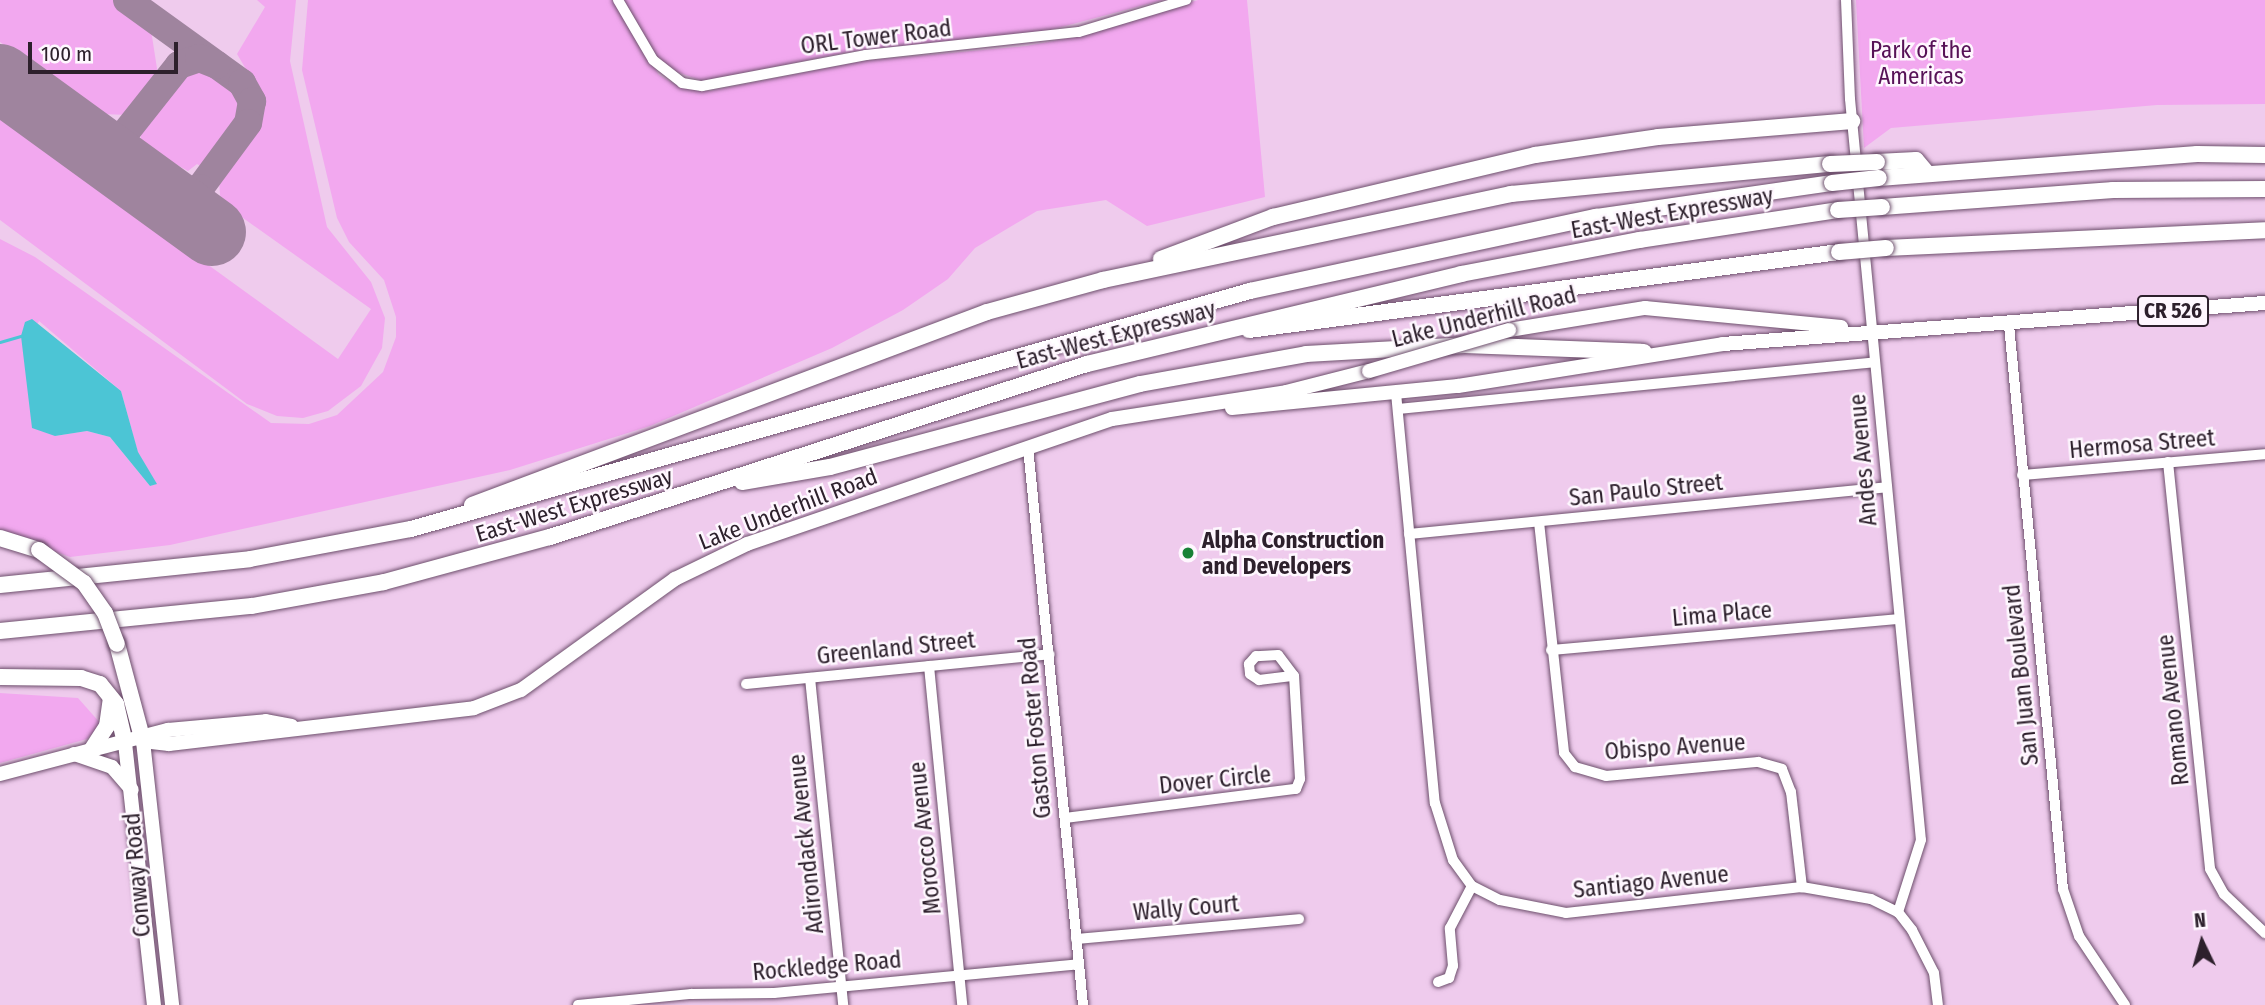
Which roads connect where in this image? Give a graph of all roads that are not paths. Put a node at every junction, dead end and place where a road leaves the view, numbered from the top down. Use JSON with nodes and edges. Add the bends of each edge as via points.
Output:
{"nodes":[{"id":1,"x":618,"y":0,"type":"edge"},
{"id":2,"x":1846,"y":0,"type":"edge"},
{"id":3,"x":1182,"y":1,"type":"edge"},
{"id":4,"x":1852,"y":121,"type":"junction"},
{"id":5,"x":2265,"y":155,"type":"edge"},
{"id":6,"x":1878,"y":170,"type":"junction"},
{"id":7,"x":2265,"y":189,"type":"edge"},
{"id":8,"x":2265,"y":230,"type":"edge"},
{"id":9,"x":1103,"y":280,"type":"junction"},
{"id":10,"x":2265,"y":303,"type":"edge"},
{"id":11,"x":2009,"y":325,"type":"junction"},
{"id":12,"x":1871,"y":330,"type":"junction"},
{"id":13,"x":1212,"y":332,"type":"junction"},
{"id":14,"x":1644,"y":352,"type":"junction"},
{"id":15,"x":1874,"y":362,"type":"junction"},
{"id":16,"x":1396,"y":393,"type":"junction"},
{"id":17,"x":1398,"y":409,"type":"junction"},
{"id":18,"x":1112,"y":419,"type":"junction"},
{"id":19,"x":1028,"y":447,"type":"junction"},
{"id":20,"x":2265,"y":454,"type":"edge"},
{"id":21,"x":2168,"y":462,"type":"junction"},
{"id":22,"x":2022,"y":475,"type":"junction"},
{"id":23,"x":722,"y":483,"type":"junction"},
{"id":24,"x":1887,"y":487,"type":"junction"},
{"id":25,"x":1539,"y":522,"type":"junction"},
{"id":26,"x":411,"y":529,"type":"junction"},
{"id":27,"x":1409,"y":534,"type":"junction"},
{"id":28,"x":0,"y":538,"type":"edge"},
{"id":29,"x":0,"y":585,"type":"edge"},
{"id":30,"x":1898,"y":619,"type":"junction"},
{"id":31,"x":0,"y":631,"type":"edge"},
{"id":32,"x":1551,"y":650,"type":"junction"},
{"id":33,"x":1050,"y":654,"type":"junction"},
{"id":34,"x":929,"y":666,"type":"junction"},
{"id":35,"x":1293,"y":676,"type":"dead end"},
{"id":36,"x":0,"y":677,"type":"edge"},
{"id":37,"x":810,"y":678,"type":"junction"},
{"id":38,"x":746,"y":684,"type":"dead end"},
{"id":39,"x":111,"y":695,"type":"junction"},
{"id":40,"x":143,"y":741,"type":"junction"},
{"id":41,"x":125,"y":743,"type":"junction"},
{"id":42,"x":92,"y":749,"type":"junction"},
{"id":43,"x":72,"y":754,"type":"junction"},
{"id":44,"x":0,"y":774,"type":"edge"},
{"id":45,"x":133,"y":791,"type":"junction"},
{"id":46,"x":1065,"y":818,"type":"junction"},
{"id":47,"x":1472,"y":886,"type":"junction"},
{"id":48,"x":1802,"y":887,"type":"junction"},
{"id":49,"x":1898,"y":912,"type":"junction"},
{"id":50,"x":1299,"y":919,"type":"dead end"},
{"id":51,"x":2265,"y":933,"type":"edge"},
{"id":52,"x":1076,"y":939,"type":"junction"},
{"id":53,"x":1079,"y":964,"type":"junction"},
{"id":54,"x":960,"y":975,"type":"junction"},
{"id":55,"x":1438,"y":982,"type":"dead end"},
{"id":56,"x":841,"y":987,"type":"junction"},
{"id":57,"x":154,"y":1005,"type":"edge"},
{"id":58,"x":172,"y":1005,"type":"edge"},
{"id":59,"x":578,"y":1005,"type":"edge"},
{"id":60,"x":843,"y":1005,"type":"edge"},
{"id":61,"x":962,"y":1005,"type":"edge"},
{"id":62,"x":1083,"y":1005,"type":"edge"},
{"id":63,"x":1938,"y":1005,"type":"edge"},
{"id":64,"x":2125,"y":1005,"type":"edge"}],
"edges":[{"from":1,"to":3,"type":"street","name":"ORL Tower Road","via":[[653,60],[682,83],[702,86],[866,55],[1079,32]]},
{"from":2,"to":4,"type":"street","name":"Andes Avenue"},
{"from":4,"to":9,"type":"highway","via":[[1658,137],[1521,158],[1273,217]]},
{"from":4,"to":12,"type":"street","name":"Andes Avenue"},
{"from":5,"to":6,"type":"highway","via":[[1926,172],[1916,160]]},
{"from":6,"to":9,"type":"highway","bridge":true,"via":[[1830,164],[1511,194]]},
{"from":6,"to":26,"type":"highway","name":"East-West Expressway","bridge":true,"via":[[1832,183],[1596,217],[1250,291],[1022,351],[650,464]]},
{"from":7,"to":13,"type":"highway","name":"East-West Expressway","bridge":true,"via":[[2101,191],[1838,210],[1516,263]]},
{"from":8,"to":13,"type":"highway","bridge":true,"via":[[1839,252],[1273,328]]},
{"from":9,"to":26,"type":"highway","via":[[987,312]]},
{"from":10,"to":11,"type":"main road","name":"Lake Underhill Road","number":"CR 526"},
{"from":11,"to":12,"type":"main road","name":"Lake Underhill Road","number":"CR 526"},
{"from":11,"to":22,"type":"street","name":"San Juan Boulevard"},
{"from":12,"to":14,"type":"main road","name":"Lake Underhill Road","number":"CR 526"},
{"from":12,"to":15,"type":"street","name":"Andes Avenue"},
{"from":12,"to":18,"type":"main road","name":"Lake Underhill Road","number":"CR 526","bridge":true,"via":[[1645,308],[1509,330],[1286,392]]},
{"from":13,"to":23,"type":"highway","name":"East-West Expressway","via":[[956,404]]},
{"from":14,"to":16,"type":"main road","name":"Lake Underhill Road","number":"CR 526"},
{"from":14,"to":23,"type":"highway","via":[[1465,345],[1306,354],[1140,384],[778,480]]},
{"from":15,"to":17,"type":"street"},
{"from":15,"to":24,"type":"street","name":"Andes Avenue"},
{"from":16,"to":17,"type":"street"},
{"from":16,"to":18,"type":"main road","name":"Lake Underhill Road","number":"CR 526"},
{"from":17,"to":27,"type":"street"},
{"from":18,"to":19,"type":"main road","name":"Lake Underhill Road","number":"CR 526"},
{"from":19,"to":33,"type":"street","name":"Gaston Foster Road"},
{"from":19,"to":40,"type":"main road","name":"Lake Underhill Road","number":"CR 526","via":[[713,559],[675,579],[527,686],[497,699],[421,718],[169,744]]},
{"from":20,"to":21,"type":"street","name":"Hermosa Street"},
{"from":21,"to":22,"type":"street","name":"Hermosa Street"},
{"from":21,"to":51,"type":"street","name":"Romano Avenue","via":[[2210,869],[2224,894]]},
{"from":22,"to":64,"type":"street","name":"San Juan Boulevard","via":[[2063,889],[2080,936]]},
{"from":23,"to":31,"type":"highway","name":"East-West Expressway","via":[[384,582],[253,606]]},
{"from":24,"to":25,"type":"street","name":"San Paulo Street"},
{"from":24,"to":30,"type":"street","name":"Andes Avenue"},
{"from":25,"to":27,"type":"street","name":"San Paulo Street"},
{"from":25,"to":32,"type":"street","name":"Obispo Avenue"},
{"from":26,"to":29,"type":"highway","name":"East-West Expressway","via":[[250,559]]},
{"from":27,"to":47,"type":"street","via":[[1435,803],[1453,860]]},
{"from":28,"to":40,"type":"highway","bridge":true,"via":[[39,550],[84,583],[105,613],[117,644]]},
{"from":30,"to":32,"type":"street","name":"Lima Place"},
{"from":30,"to":49,"type":"street","name":"Andes Avenue","via":[[1921,840]]},
{"from":32,"to":48,"type":"street","name":"Obispo Avenue","via":[[1564,753],[1586,773],[1606,776],[1769,762],[1782,769],[1791,792]]},
{"from":33,"to":34,"type":"street","name":"Greenland Street"},
{"from":33,"to":46,"type":"street","name":"Gaston Foster Road"},
{"from":34,"to":37,"type":"street","name":"Greenland Street"},
{"from":34,"to":54,"type":"street","name":"Morocco Avenue"},
{"from":35,"to":46,"type":"street","name":"Dover Circle","via":[[1300,779],[1296,789]]},
{"from":36,"to":39,"type":"highway","via":[[81,678]]},
{"from":37,"to":38,"type":"street","name":"Greenland Street"},
{"from":37,"to":56,"type":"street","name":"Adirondack Avenue"},
{"from":39,"to":41,"type":"highway"},
{"from":39,"to":42,"type":"highway","via":[[107,726]]},
{"from":40,"to":41,"type":"main road","name":"Lake Underhill Road"},
{"from":40,"to":58,"type":"main road","name":"Conway Road"},
{"from":41,"to":42,"type":"main road","name":"Lake Underhill Road"},
{"from":41,"to":45,"type":"main road","name":"Conway Road"},
{"from":42,"to":43,"type":"main road","name":"Lake Underhill Road"},
{"from":43,"to":44,"type":"main road","name":"Lake Underhill Road"},
{"from":43,"to":45,"type":"main road","via":[[112,767]]},
{"from":45,"to":57,"type":"main road","name":"Conway Road"},
{"from":46,"to":52,"type":"street","name":"Gaston Foster Road"},
{"from":47,"to":48,"type":"street","name":"Santiago Avenue","via":[[1500,900],[1566,913]]},
{"from":47,"to":55,"type":"street","via":[[1450,928],[1453,966],[1449,978]]},
{"from":48,"to":49,"type":"street","name":"Santiago Avenue","via":[[1871,899]]},
{"from":49,"to":63,"type":"street","via":[[1923,946]]},
{"from":50,"to":52,"type":"street","name":"Wally Court"},
{"from":52,"to":53,"type":"street","name":"Gaston Foster Road"},
{"from":53,"to":54,"type":"street","name":"Rockledge Road"},
{"from":53,"to":62,"type":"street","name":"Gaston Foster Road"},
{"from":54,"to":56,"type":"street","name":"Rockledge Road"},
{"from":54,"to":61,"type":"street","name":"Morocco Avenue"},
{"from":56,"to":59,"type":"street","name":"Rockledge Road"},
{"from":56,"to":60,"type":"street","name":"Adirondack Avenue"}]}
